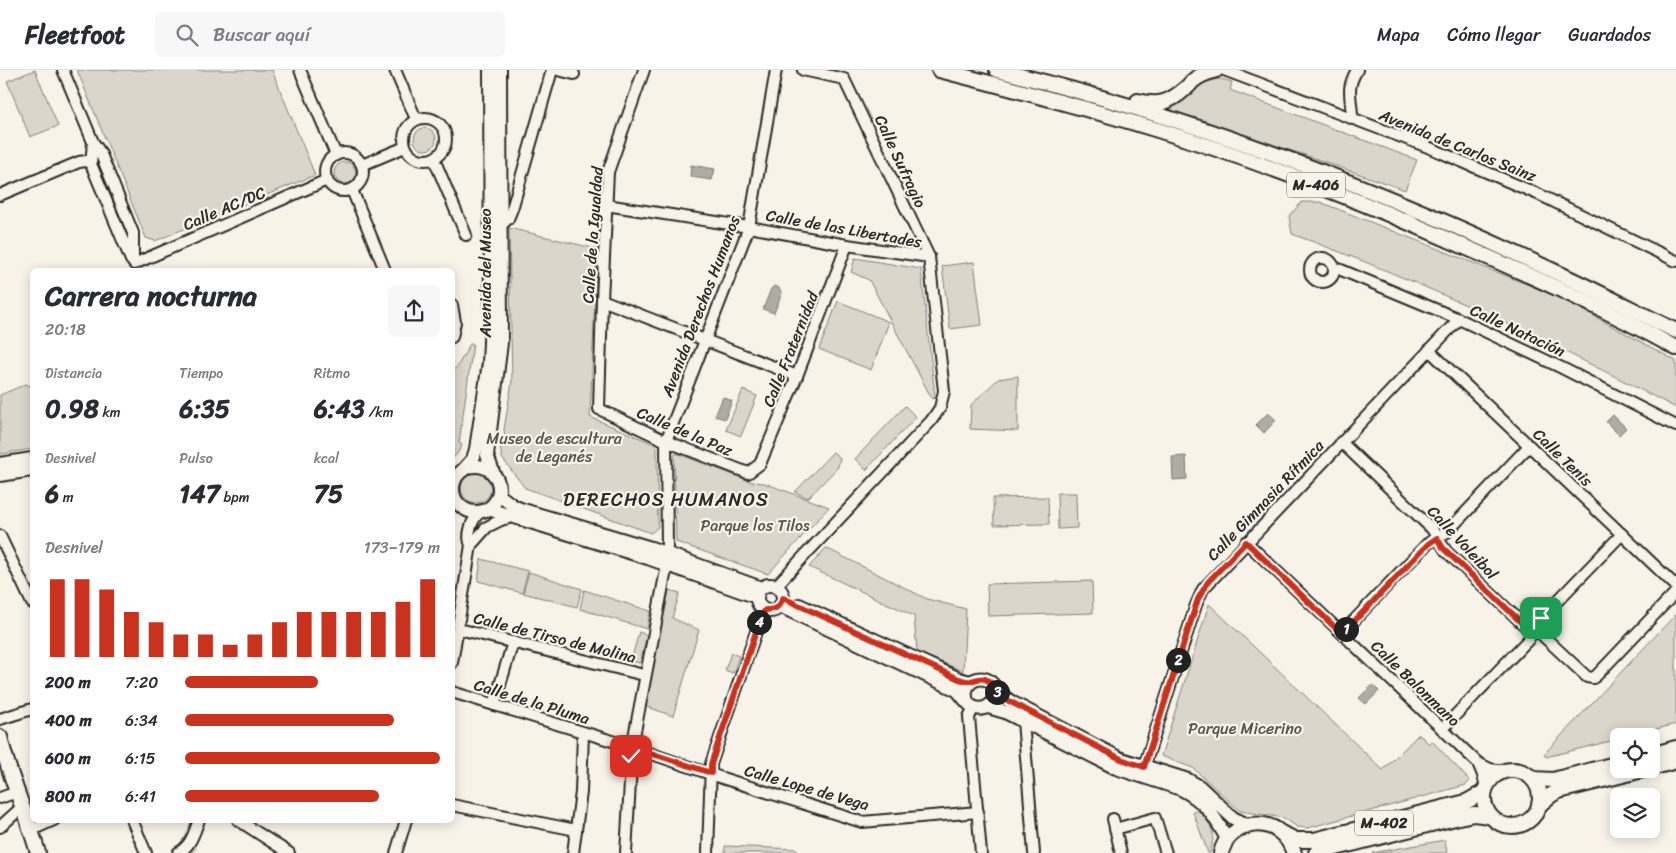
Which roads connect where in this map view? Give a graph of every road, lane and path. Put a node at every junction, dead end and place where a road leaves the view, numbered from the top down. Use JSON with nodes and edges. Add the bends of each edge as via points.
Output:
{"nodes":[{"id":1,"x":62,"y":70,"type":"edge"},
{"id":2,"x":300,"y":70,"type":"edge"},
{"id":3,"x":396,"y":70,"type":"edge"},
{"id":4,"x":490,"y":70,"type":"edge"},
{"id":5,"x":500,"y":70,"type":"edge"},
{"id":6,"x":552,"y":70,"type":"edge"},
{"id":7,"x":558,"y":70,"type":"edge"},
{"id":8,"x":644,"y":70,"type":"edge"},
{"id":9,"x":776,"y":70,"type":"edge"},
{"id":10,"x":803,"y":70,"type":"edge"},
{"id":11,"x":939,"y":70,"type":"edge"},
{"id":12,"x":997,"y":70,"type":"edge"},
{"id":13,"x":1216,"y":70,"type":"edge"},
{"id":14,"x":1224,"y":70,"type":"edge"},
{"id":15,"x":1357,"y":70,"type":"edge"},
{"id":16,"x":574,"y":74,"type":"dead end"},
{"id":17,"x":1194,"y":75,"type":"edge"},
{"id":18,"x":1029,"y":78,"type":"junction"},
{"id":19,"x":1352,"y":118,"type":"junction"},
{"id":20,"x":416,"y":119,"type":"junction"},
{"id":21,"x":93,"y":142,"type":"junction"},
{"id":22,"x":405,"y":147,"type":"junction"},
{"id":23,"x":336,"y":155,"type":"junction"},
{"id":24,"x":434,"y":159,"type":"junction"},
{"id":25,"x":91,"y":164,"type":"junction"},
{"id":26,"x":362,"y":165,"type":"junction"},
{"id":27,"x":327,"y":180,"type":"junction"},
{"id":28,"x":352,"y":190,"type":"junction"},
{"id":29,"x":0,"y":195,"type":"edge"},
{"id":30,"x":606,"y":205,"type":"junction"},
{"id":31,"x":501,"y":225,"type":"junction"},
{"id":32,"x":749,"y":227,"type":"junction"},
{"id":33,"x":466,"y":235,"type":"dead end"},
{"id":34,"x":847,"y":245,"type":"junction"},
{"id":35,"x":929,"y":257,"type":"junction"},
{"id":36,"x":1676,"y":261,"type":"edge"},
{"id":37,"x":134,"y":265,"type":"edge"},
{"id":38,"x":384,"y":268,"type":"edge"},
{"id":39,"x":1337,"y":270,"type":"dead end"},
{"id":40,"x":602,"y":300,"type":"junction"},
{"id":41,"x":1459,"y":319,"type":"junction"},
{"id":42,"x":1676,"y":331,"type":"edge"},
{"id":43,"x":705,"y":340,"type":"junction"},
{"id":44,"x":1676,"y":348,"type":"edge"},
{"id":45,"x":1429,"y":350,"type":"junction"},
{"id":46,"x":797,"y":376,"type":"junction"},
{"id":47,"x":599,"y":408,"type":"joint"},
{"id":48,"x":1676,"y":426,"type":"edge"},
{"id":49,"x":666,"y":441,"type":"junction"},
{"id":50,"x":1341,"y":442,"type":"junction"},
{"id":51,"x":1529,"y":446,"type":"junction"},
{"id":52,"x":30,"y":459,"type":"edge"},
{"id":53,"x":0,"y":464,"type":"edge"},
{"id":54,"x":760,"y":464,"type":"joint"},
{"id":55,"x":30,"y":470,"type":"edge"},
{"id":56,"x":0,"y":475,"type":"edge"},
{"id":57,"x":458,"y":475,"type":"edge"},
{"id":58,"x":494,"y":475,"type":"junction"},
{"id":59,"x":499,"y":495,"type":"junction"},
{"id":60,"x":455,"y":501,"type":"edge"},
{"id":61,"x":484,"y":511,"type":"junction"},
{"id":62,"x":512,"y":517,"type":"junction"},
{"id":63,"x":1622,"y":534,"type":"junction"},
{"id":64,"x":0,"y":536,"type":"edge"},
{"id":65,"x":1437,"y":538,"type":"junction"},
{"id":66,"x":1246,"y":542,"type":"junction"},
{"id":67,"x":471,"y":546,"type":"junction"},
{"id":68,"x":666,"y":559,"type":"junction"},
{"id":69,"x":776,"y":586,"type":"junction"},
{"id":70,"x":1676,"y":586,"type":"edge"},
{"id":71,"x":28,"y":588,"type":"edge"},
{"id":72,"x":759,"y":592,"type":"junction"},
{"id":73,"x":1676,"y":592,"type":"edge"},
{"id":74,"x":782,"y":602,"type":"junction"},
{"id":75,"x":765,"y":610,"type":"junction"},
{"id":76,"x":458,"y":629,"type":"junction"},
{"id":77,"x":1534,"y":630,"type":"junction"},
{"id":78,"x":1342,"y":634,"type":"junction"},
{"id":79,"x":512,"y":642,"type":"junction"},
{"id":80,"x":455,"y":649,"type":"edge"},
{"id":81,"x":644,"y":675,"type":"junction"},
{"id":82,"x":970,"y":682,"type":"junction"},
{"id":83,"x":995,"y":690,"type":"junction"},
{"id":84,"x":455,"y":693,"type":"edge"},
{"id":85,"x":970,"y":704,"type":"junction"},
{"id":86,"x":494,"y":705,"type":"junction"},
{"id":87,"x":988,"y":707,"type":"junction"},
{"id":88,"x":30,"y":710,"type":"edge"},
{"id":89,"x":0,"y":719,"type":"edge"},
{"id":90,"x":1023,"y":721,"type":"junction"},
{"id":91,"x":1442,"y":729,"type":"junction"},
{"id":92,"x":584,"y":733,"type":"junction"},
{"id":93,"x":0,"y":737,"type":"edge"},
{"id":94,"x":632,"y":747,"type":"junction"},
{"id":95,"x":1676,"y":748,"type":"edge"},
{"id":96,"x":1660,"y":752,"type":"edge"},
{"id":97,"x":1676,"y":761,"type":"edge"},
{"id":98,"x":1478,"y":763,"type":"junction"},
{"id":99,"x":1610,"y":765,"type":"edge"},
{"id":100,"x":1660,"y":765,"type":"edge"},
{"id":101,"x":1144,"y":767,"type":"junction"},
{"id":102,"x":1503,"y":771,"type":"junction"},
{"id":103,"x":711,"y":773,"type":"junction"},
{"id":104,"x":1611,"y":778,"type":"edge"},
{"id":105,"x":1533,"y":779,"type":"junction"},
{"id":106,"x":1485,"y":789,"type":"junction"},
{"id":107,"x":17,"y":792,"type":"junction"},
{"id":108,"x":0,"y":798,"type":"edge"},
{"id":109,"x":1539,"y":804,"type":"junction"},
{"id":110,"x":455,"y":806,"type":"edge"},
{"id":111,"x":22,"y":807,"type":"junction"},
{"id":112,"x":978,"y":812,"type":"junction"},
{"id":113,"x":1490,"y":816,"type":"junction"},
{"id":114,"x":47,"y":823,"type":"edge"},
{"id":115,"x":133,"y":823,"type":"edge"},
{"id":116,"x":198,"y":823,"type":"edge"},
{"id":117,"x":243,"y":823,"type":"edge"},
{"id":118,"x":405,"y":823,"type":"edge"},
{"id":119,"x":1247,"y":825,"type":"junction"},
{"id":120,"x":0,"y":827,"type":"edge"},
{"id":121,"x":32,"y":830,"type":"junction"},
{"id":122,"x":576,"y":830,"type":"junction"},
{"id":123,"x":1283,"y":834,"type":"junction"},
{"id":124,"x":1227,"y":839,"type":"junction"},
{"id":125,"x":38,"y":853,"type":"edge"},
{"id":126,"x":146,"y":853,"type":"edge"},
{"id":127,"x":178,"y":853,"type":"edge"},
{"id":128,"x":289,"y":853,"type":"edge"},
{"id":129,"x":396,"y":853,"type":"edge"},
{"id":130,"x":573,"y":853,"type":"edge"},
{"id":131,"x":626,"y":853,"type":"edge"},
{"id":132,"x":708,"y":853,"type":"edge"},
{"id":133,"x":981,"y":853,"type":"edge"},
{"id":134,"x":1034,"y":853,"type":"edge"},
{"id":135,"x":1120,"y":853,"type":"edge"},
{"id":136,"x":1166,"y":853,"type":"edge"},
{"id":137,"x":1221,"y":853,"type":"edge"},
{"id":138,"x":1294,"y":853,"type":"edge"},
{"id":139,"x":1316,"y":853,"type":"edge"}],
"edges":[{"from":1,"to":21,"type":"street"},
{"from":2,"to":23,"type":"street"},
{"from":3,"to":20,"type":"street"},
{"from":4,"to":57,"type":"main road","name":"Avenida del Museo","via":[[490,350],[476,449],[473,459]]},
{"from":5,"to":31,"type":"main road","name":"Avenida del Museo"},
{"from":6,"to":31,"type":"street","via":[[512,209]]},
{"from":7,"to":16,"type":"street"},
{"from":8,"to":30,"type":"street","name":"Calle de la Igualdad","via":[[608,172]]},
{"from":9,"to":32,"type":"street","name":"Avenida Derechos Humanos"},
{"from":10,"to":35,"type":"street","name":"Calle Sufragio","via":[[844,78]]},
{"from":11,"to":44,"type":"highway","number":"M-406","via":[[1162,131],[1294,176],[1544,281]]},
{"from":12,"to":18,"type":"highway","number":"M-406"},
{"from":13,"to":17,"type":"highway"},
{"from":14,"to":19,"type":"street","name":"Avenida de Carlos Sainz"},
{"from":15,"to":19,"type":"street","via":[[1351,80],[1349,94]]},
{"from":17,"to":18,"type":"highway","via":[[1186,88],[1161,104]]},
{"from":18,"to":42,"type":"highway","number":"M-406","via":[[1164,116],[1299,163],[1547,268]]},
{"from":19,"to":36,"type":"street","name":"Avenida de Carlos Sainz","via":[[1540,195]]},
{"from":20,"to":22,"type":"street","via":[[403,135]]},
{"from":20,"to":24,"type":"street","via":[[434,119],[445,131],[445,146]]},
{"from":21,"to":25,"type":"street"},
{"from":21,"to":37,"type":"street","via":[[133,233]]},
{"from":22,"to":24,"type":"street","via":[[420,160]]},
{"from":22,"to":26,"type":"street"},
{"from":23,"to":26,"type":"street","via":[[351,155]]},
{"from":23,"to":27,"type":"street","via":[[328,163]]},
{"from":24,"to":33,"type":"street"},
{"from":25,"to":29,"type":"street","via":[[79,162]]},
{"from":25,"to":37,"type":"street"},
{"from":26,"to":28,"type":"street","via":[[360,182]]},
{"from":27,"to":28,"type":"street","via":[[340,191]]},
{"from":27,"to":37,"type":"street","name":"Calle AC/DC"},
{"from":28,"to":38,"type":"street"},
{"from":30,"to":32,"type":"street","name":"Calle de las Libertades"},
{"from":30,"to":40,"type":"street","name":"Calle de la Igualdad"},
{"from":31,"to":58,"type":"main road","name":"Avenida del Museo","via":[[500,356],[488,448],[488,460]]},
{"from":32,"to":34,"type":"street","name":"Calle de las Libertades"},
{"from":32,"to":43,"type":"street","name":"Avenida Derechos Humanos"},
{"from":34,"to":35,"type":"street","name":"Calle de las Libertades"},
{"from":34,"to":46,"type":"street","name":"Calle Fraternidad"},
{"from":35,"to":69,"type":"street","name":"Calle Sufragio","via":[[944,381],[940,408]]},
{"from":39,"to":41,"type":"street","name":"Calle Natación"},
{"from":40,"to":43,"type":"street"},
{"from":40,"to":47,"type":"street","name":"Calle de la Igualdad"},
{"from":41,"to":45,"type":"street","name":"Calle Gimnasia Rítmica"},
{"from":41,"to":48,"type":"street","name":"Calle Natación"},
{"from":43,"to":46,"type":"street"},
{"from":43,"to":49,"type":"street","name":"Avenida Derechos Humanos"},
{"from":45,"to":50,"type":"street","name":"Calle Gimnasia Rítmica"},
{"from":45,"to":51,"type":"street","name":"Calle Tenis"},
{"from":46,"to":54,"type":"street","name":"Calle Fraternidad"},
{"from":47,"to":49,"type":"street","name":"Calle de la Paz"},
{"from":49,"to":54,"type":"street","name":"Calle de la Paz","via":[[748,473]]},
{"from":49,"to":68,"type":"street","name":"Avenida Derechos Humanos"},
{"from":50,"to":65,"type":"street","name":"Calle Voleibol","via":[[1432,529]]},
{"from":50,"to":66,"type":"street","name":"Calle Gimnasia Rítmica"},
{"from":51,"to":63,"type":"street","name":"Calle Tenis"},
{"from":51,"to":65,"type":"street","via":[[1447,532]]},
{"from":52,"to":53,"type":"main road"},
{"from":55,"to":56,"type":"main road"},
{"from":57,"to":58,"type":"main road","via":[[471,466],[480,466]]},
{"from":58,"to":59,"type":"main road"},
{"from":59,"to":61,"type":"main road","via":[[493,506]]},
{"from":59,"to":68,"type":"main road","via":[[512,505]]},
{"from":60,"to":61,"type":"main road","via":[[469,511]]},
{"from":61,"to":62,"type":"main road"},
{"from":61,"to":67,"type":"street","via":[[477,514],[472,524]]},
{"from":62,"to":67,"type":"street","via":[[487,527]]},
{"from":62,"to":68,"type":"main road"},
{"from":63,"to":70,"type":"street","name":"Calle Tenis"},
{"from":63,"to":77,"type":"street","via":[[1541,618]]},
{"from":64,"to":71,"type":"street"},
{"from":65,"to":77,"type":"street","name":"Calle Voleibol","via":[[1443,548],[1523,624]]},
{"from":65,"to":78,"type":"street"},
{"from":66,"to":78,"type":"street","name":"Calle Balonmano"},
{"from":66,"to":101,"type":"street","name":"Calle Gimnasia Rítmica","via":[[1208,582],[1198,599]]},
{"from":67,"to":76,"type":"street"},
{"from":68,"to":72,"type":"main road"},
{"from":68,"to":81,"type":"street","name":"Avenida Derechos Humanos"},
{"from":69,"to":72,"type":"main road","via":[[769,585]]},
{"from":69,"to":74,"type":"main road","via":[[781,591]]},
{"from":72,"to":75,"type":"main road","via":[[759,605]]},
{"from":73,"to":77,"type":"street","name":"Calle Voleibol","via":[[1596,676],[1590,678]]},
{"from":74,"to":75,"type":"main road","via":[[773,610]]},
{"from":74,"to":82,"type":"main road"},
{"from":74,"to":85,"type":"main road","via":[[957,690]]},
{"from":75,"to":103,"type":"street","via":[[711,764]]},
{"from":76,"to":79,"type":"street","name":"Calle de Tirso de Molina"},
{"from":76,"to":80,"type":"street"},
{"from":77,"to":91,"type":"street"},
{"from":78,"to":91,"type":"street","name":"Calle Balonmano"},
{"from":79,"to":81,"type":"street","name":"Calle de Tirso de Molina"},
{"from":79,"to":86,"type":"street"},
{"from":81,"to":94,"type":"street","name":"Avenida Derechos Humanos"},
{"from":82,"to":83,"type":"main road","via":[[985,679]]},
{"from":82,"to":85,"type":"main road","via":[[965,691]]},
{"from":83,"to":87,"type":"main road","via":[[994,700]]},
{"from":83,"to":101,"type":"main road","via":[[1003,698],[1121,759]]},
{"from":84,"to":86,"type":"street","name":"Calle de la Pluma"},
{"from":85,"to":87,"type":"main road","via":[[983,709]]},
{"from":85,"to":112,"type":"street"},
{"from":86,"to":92,"type":"street","name":"Calle de la Pluma"},
{"from":87,"to":90,"type":"main road"},
{"from":88,"to":89,"type":"street"},
{"from":90,"to":124,"type":"main road","via":[[1116,768],[1191,794],[1207,806]]},
{"from":90,"to":134,"type":"street"},
{"from":91,"to":98,"type":"street","name":"Calle Balonmano"},
{"from":92,"to":94,"type":"street","name":"Calle de la Pluma"},
{"from":92,"to":122,"type":"street"},
{"from":93,"to":107,"type":"highway"},
{"from":94,"to":103,"type":"street","name":"Calle Lope de Vega"},
{"from":94,"to":131,"type":"street","name":"Avenida Derechos Humanos"},
{"from":95,"to":96,"type":"highway"},
{"from":97,"to":100,"type":"highway"},
{"from":98,"to":102,"type":"street","name":"Calle Balonmano"},
{"from":98,"to":106,"type":"street","name":"Calle Balonmano"},
{"from":99,"to":105,"type":"highway","via":[[1553,780]]},
{"from":101,"to":119,"type":"main road","via":[[1200,787],[1233,818]]},
{"from":102,"to":105,"type":"highway","via":[[1517,770]]},
{"from":102,"to":106,"type":"highway","number":"M-402","via":[[1492,778]]},
{"from":103,"to":112,"type":"street","name":"Calle Lope de Vega","via":[[862,822]]},
{"from":103,"to":132,"type":"street"},
{"from":104,"to":109,"type":"highway","number":"M-402","via":[[1560,791]]},
{"from":105,"to":109,"type":"highway","via":[[1538,787]]},
{"from":106,"to":113,"type":"highway","via":[[1486,809]]},
{"from":106,"to":123,"type":"highway","number":"M-402","via":[[1466,802],[1314,840],[1296,840]]},
{"from":107,"to":108,"type":"street"},
{"from":107,"to":111,"type":"highway"},
{"from":109,"to":113,"type":"highway","number":"M-402","via":[[1532,817],[1520,824],[1501,824]]},
{"from":110,"to":122,"type":"street"},
{"from":111,"to":120,"type":"street"},
{"from":111,"to":121,"type":"highway"},
{"from":112,"to":133,"type":"street"},
{"from":113,"to":139,"type":"highway","number":"M-402","via":[[1474,814],[1459,817]]},
{"from":114,"to":121,"type":"street"},
{"from":115,"to":126,"type":"street"},
{"from":116,"to":127,"type":"street","via":[[188,844]]},
{"from":117,"to":128,"type":"street"},
{"from":118,"to":129,"type":"street"},
{"from":119,"to":123,"type":"highway","via":[[1271,826]]},
{"from":119,"to":124,"type":"highway"},
{"from":121,"to":125,"type":"highway"},
{"from":122,"to":130,"type":"street"},
{"from":123,"to":138,"type":"highway"},
{"from":124,"to":137,"type":"highway"},
{"from":135,"to":136,"type":"street","via":[[1114,824],[1155,818]]}]}
